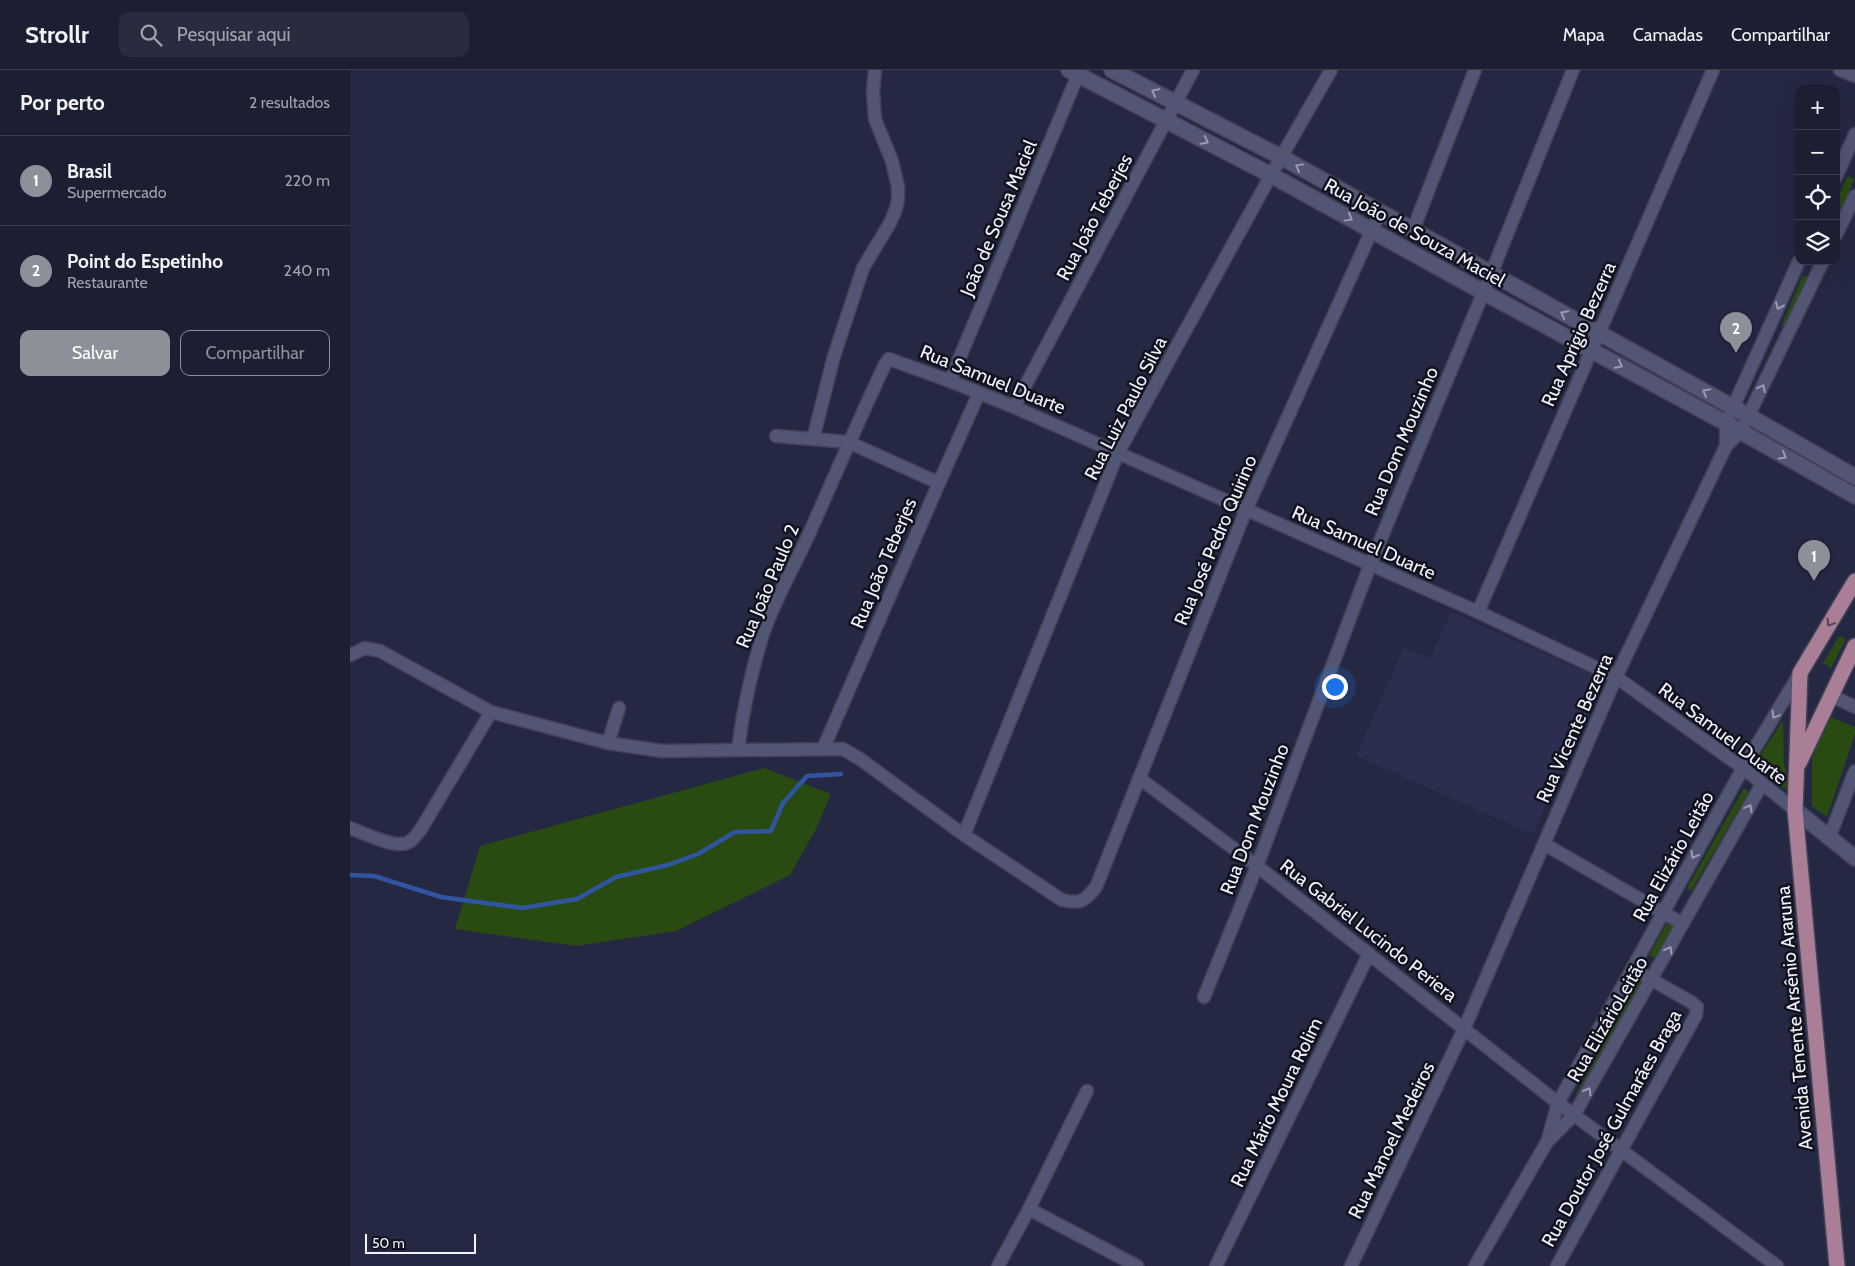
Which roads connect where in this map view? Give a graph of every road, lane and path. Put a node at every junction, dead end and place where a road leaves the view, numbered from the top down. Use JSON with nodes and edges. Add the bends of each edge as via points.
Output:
{"nodes":[{"id":1,"x":875,"y":70,"type":"edge"},
{"id":2,"x":1112,"y":70,"type":"edge"},
{"id":3,"x":1193,"y":70,"type":"edge"},
{"id":4,"x":1331,"y":70,"type":"edge"},
{"id":5,"x":1475,"y":70,"type":"edge"},
{"id":6,"x":1574,"y":70,"type":"edge"},
{"id":7,"x":1713,"y":70,"type":"edge"},
{"id":8,"x":1840,"y":70,"type":"edge"},
{"id":9,"x":1076,"y":72,"type":"edge"},
{"id":10,"x":1855,"y":76,"type":"edge"},
{"id":11,"x":1175,"y":103,"type":"junction"},
{"id":12,"x":1166,"y":121,"type":"junction"},
{"id":13,"x":1855,"y":134,"type":"edge"},
{"id":14,"x":1281,"y":157,"type":"junction"},
{"id":15,"x":1271,"y":174,"type":"junction"},
{"id":16,"x":1837,"y":175,"type":"edge"},
{"id":17,"x":1855,"y":196,"type":"edge"},
{"id":18,"x":1380,"y":212,"type":"junction"},
{"id":19,"x":1840,"y":227,"type":"edge"},
{"id":20,"x":1414,"y":230,"type":"junction"},
{"id":21,"x":1372,"y":231,"type":"junction"},
{"id":22,"x":1797,"y":265,"type":"edge"},
{"id":23,"x":1822,"y":265,"type":"edge"},
{"id":24,"x":1491,"y":274,"type":"junction"},
{"id":25,"x":1483,"y":292,"type":"junction"},
{"id":26,"x":1600,"y":333,"type":"junction"},
{"id":27,"x":1592,"y":350,"type":"junction"},
{"id":28,"x":889,"y":359,"type":"joint"},
{"id":29,"x":950,"y":381,"type":"junction"},
{"id":30,"x":980,"y":393,"type":"junction"},
{"id":31,"x":1014,"y":407,"type":"junction"},
{"id":32,"x":1734,"y":408,"type":"junction"},
{"id":33,"x":1749,"y":416,"type":"junction"},
{"id":34,"x":1726,"y":423,"type":"junction"},
{"id":35,"x":1741,"y":432,"type":"junction"},
{"id":36,"x":776,"y":436,"type":"dead end"},
{"id":37,"x":813,"y":439,"type":"junction"},
{"id":38,"x":848,"y":442,"type":"junction"},
{"id":39,"x":1726,"y":446,"type":"junction"},
{"id":40,"x":1118,"y":453,"type":"junction"},
{"id":41,"x":1855,"y":477,"type":"edge"},
{"id":42,"x":938,"y":483,"type":"junction"},
{"id":43,"x":1855,"y":496,"type":"edge"},
{"id":44,"x":1246,"y":510,"type":"junction"},
{"id":45,"x":1370,"y":565,"type":"junction"},
{"id":46,"x":1855,"y":582,"type":"edge"},
{"id":47,"x":1478,"y":612,"type":"junction"},
{"id":48,"x":1854,"y":649,"type":"edge"},
{"id":49,"x":350,"y":655,"type":"edge"},
{"id":50,"x":1800,"y":673,"type":"junction"},
{"id":51,"x":1616,"y":677,"type":"junction"},
{"id":52,"x":1830,"y":695,"type":"junction"},
{"id":53,"x":1855,"y":707,"type":"edge"},
{"id":54,"x":619,"y":708,"type":"dead end"},
{"id":55,"x":491,"y":712,"type":"junction"},
{"id":56,"x":608,"y":743,"type":"junction"},
{"id":57,"x":738,"y":749,"type":"junction"},
{"id":58,"x":823,"y":749,"type":"junction"},
{"id":59,"x":1798,"y":767,"type":"junction"},
{"id":60,"x":1743,"y":768,"type":"junction"},
{"id":61,"x":1855,"y":771,"type":"edge"},
{"id":62,"x":1139,"y":778,"type":"junction"},
{"id":63,"x":1762,"y":784,"type":"junction"},
{"id":64,"x":1851,"y":795,"type":"edge"},
{"id":65,"x":1795,"y":810,"type":"junction"},
{"id":66,"x":350,"y":828,"type":"edge"},
{"id":67,"x":964,"y":835,"type":"junction"},
{"id":68,"x":1829,"y":838,"type":"junction"},
{"id":69,"x":1544,"y":844,"type":"junction"},
{"id":70,"x":1855,"y":858,"type":"edge"},
{"id":71,"x":1257,"y":866,"type":"junction"},
{"id":72,"x":1662,"y":912,"type":"junction"},
{"id":73,"x":1683,"y":924,"type":"junction"},
{"id":74,"x":1369,"y":954,"type":"junction"},
{"id":75,"x":1632,"y":969,"type":"junction"},
{"id":76,"x":1652,"y":980,"type":"junction"},
{"id":77,"x":1204,"y":997,"type":"dead end"},
{"id":78,"x":1464,"y":1029,"type":"junction"},
{"id":79,"x":1087,"y":1091,"type":"dead end"},
{"id":80,"x":1558,"y":1103,"type":"junction"},
{"id":81,"x":1574,"y":1114,"type":"junction"},
{"id":82,"x":1547,"y":1142,"type":"junction"},
{"id":83,"x":1621,"y":1150,"type":"junction"},
{"id":84,"x":1028,"y":1210,"type":"junction"},
{"id":85,"x":998,"y":1266,"type":"edge"},
{"id":86,"x":1136,"y":1266,"type":"edge"},
{"id":87,"x":1216,"y":1266,"type":"edge"},
{"id":88,"x":1351,"y":1266,"type":"edge"},
{"id":89,"x":1475,"y":1266,"type":"edge"},
{"id":90,"x":1557,"y":1266,"type":"edge"},
{"id":91,"x":1777,"y":1266,"type":"edge"},
{"id":92,"x":1837,"y":1266,"type":"edge"}],
"edges":[{"from":1,"to":37,"type":"street","via":[[875,118],[892,161],[898,199],[896,209],[864,268],[831,368]]},
{"from":11,"to":2,"type":"street","name":"Rua João de Souza Maciel","one_way":true},
{"from":3,"to":11,"type":"street","name":"Rua João Teberjes"},
{"from":4,"to":14,"type":"street","name":"Rua Luiz Paulo Silva"},
{"from":5,"to":20,"type":"street"},
{"from":6,"to":24,"type":"street","name":"Rua Dom Mouzinho"},
{"from":7,"to":26,"type":"street","name":"Rua Aprigio Bezerra"},
{"from":8,"to":10,"type":"street"},
{"from":9,"to":12,"type":"street","name":"Rua João de Souza Maciel"},
{"from":9,"to":29,"type":"street","name":"João de Sousa Maciel"},
{"from":11,"to":12,"type":"street","name":"Rua João Teberjes"},
{"from":11,"to":14,"type":"street","name":"Rua João de Souza Maciel"},
{"from":12,"to":15,"type":"street","name":"Rua João de Souza Maciel","one_way":true},
{"from":12,"to":31,"type":"street","name":"Rua João Teberjes"},
{"from":13,"to":16,"type":"street"},
{"from":14,"to":15,"type":"street","name":"Rua Luiz Paulo Silva"},
{"from":18,"to":14,"type":"street","name":"Rua João de Souza Maciel","one_way":true},
{"from":15,"to":21,"type":"street","name":"Rua João de Souza Maciel","one_way":true},
{"from":15,"to":40,"type":"street","name":"Rua Luiz Paulo Silva"},
{"from":17,"to":19,"type":"street"},
{"from":18,"to":20,"type":"street","name":"Rua João de Souza Maciel"},
{"from":18,"to":21,"type":"street","name":"Rua José Pedro Quirino"},
{"from":20,"to":24,"type":"street","name":"Rua João de Souza Maciel"},
{"from":21,"to":25,"type":"street","name":"Rua João de Souza Maciel"},
{"from":21,"to":44,"type":"street","name":"Rua José Pedro Quirino"},
{"from":22,"to":32,"type":"street","name":"Rua Vicente Bezerra","one_way":true},
{"from":33,"to":23,"type":"street","name":"Rua Vicente Bezerra","one_way":true},
{"from":24,"to":25,"type":"street","name":"Rua Dom Mouzinho"},
{"from":26,"to":24,"type":"street","name":"Rua João de Souza Maciel","one_way":true},
{"from":25,"to":27,"type":"street","name":"Rua João de Souza Maciel"},
{"from":25,"to":45,"type":"street","name":"Rua Dom Mouzinho"},
{"from":26,"to":27,"type":"street","name":"Rua Aprigio Bezerra"},
{"from":32,"to":26,"type":"street","name":"Rua João de Souza Maciel","one_way":true},
{"from":27,"to":34,"type":"street","name":"Rua João de Souza Maciel","one_way":true},
{"from":27,"to":47,"type":"street","name":"Rua Aprigio Bezerra"},
{"from":28,"to":29,"type":"street","name":"Rua Samuel Duarte"},
{"from":28,"to":38,"type":"street","name":"Rua João Paulo 2"},
{"from":29,"to":30,"type":"street","name":"Rua Samuel Duarte"},
{"from":30,"to":31,"type":"street","name":"Rua Samuel Duarte"},
{"from":30,"to":42,"type":"street","name":"Rua João Teberjes"},
{"from":31,"to":40,"type":"street","name":"Rua Samuel Duarte"},
{"from":32,"to":33,"type":"street","name":"Rua João de Souza Maciel"},
{"from":32,"to":34,"type":"street","name":"Rua Vicente Bezerra"},
{"from":33,"to":35,"type":"street","name":"Rua Vicente Bezerra"},
{"from":33,"to":41,"type":"street","name":"Rua João de Souza Maciel"},
{"from":34,"to":35,"type":"street","name":"Rua João de Souza Maciel"},
{"from":34,"to":39,"type":"street","name":"Rua Vicente Bezerra"},
{"from":35,"to":39,"type":"street","name":"Rua Vicente Bezerra"},
{"from":35,"to":43,"type":"street","name":"Rua João de Souza Maciel","one_way":true},
{"from":36,"to":37,"type":"street"},
{"from":37,"to":38,"type":"street"},
{"from":38,"to":42,"type":"street"},
{"from":38,"to":57,"type":"street","name":"Rua João Paulo 2","via":[[763,633],[742,712]]},
{"from":39,"to":51,"type":"street","name":"Rua Vicente Bezerra"},
{"from":40,"to":44,"type":"street","name":"Rua Samuel Duarte"},
{"from":40,"to":67,"type":"street","name":"Rua Luiz Paulo Silva"},
{"from":42,"to":58,"type":"street","name":"Rua João Teberjes"},
{"from":44,"to":45,"type":"street","name":"Rua Samuel Duarte"},
{"from":44,"to":62,"type":"street","name":"Rua José Pedro Quirino"},
{"from":45,"to":47,"type":"street","name":"Rua Samuel Duarte"},
{"from":45,"to":71,"type":"street","name":"Rua Dom Mouzinho"},
{"from":46,"to":50,"type":"main road","one_way":true},
{"from":47,"to":51,"type":"street","name":"Rua Samuel Duarte"},
{"from":48,"to":52,"type":"main road"},
{"from":49,"to":55,"type":"street","via":[[365,648],[380,651]]},
{"from":50,"to":59,"type":"main road"},
{"from":50,"to":60,"type":"street","name":"Rua Elizário Leitão","one_way":true},
{"from":51,"to":60,"type":"street","name":"Rua Samuel Duarte"},
{"from":51,"to":69,"type":"street","name":"Rua Vicente Bezerra"},
{"from":52,"to":53,"type":"street"},
{"from":52,"to":59,"type":"main road"},
{"from":54,"to":56,"type":"street"},
{"from":55,"to":56,"type":"street"},
{"from":55,"to":66,"type":"street","via":[[412,840],[399,844]]},
{"from":56,"to":57,"type":"street","via":[[662,751]]},
{"from":57,"to":58,"type":"street"},
{"from":58,"to":67,"type":"street","via":[[844,749]]},
{"from":59,"to":65,"type":"main road","name":"Avenida Tenente Arsênio Araruna"},
{"from":60,"to":63,"type":"street","name":"Rua Samuel Duarte"},
{"from":60,"to":72,"type":"street","name":"Rua Elizário Leitão","one_way":true},
{"from":61,"to":64,"type":"street"},
{"from":62,"to":67,"type":"street","name":"Rua José Pedro Quirino","via":[[1096,887],[1087,899],[1076,903],[1062,900]]},
{"from":62,"to":71,"type":"street","name":"Rua Gabriel Lucindo Periera"},
{"from":63,"to":65,"type":"street","name":"Rua Samuel Duarte"},
{"from":73,"to":63,"type":"street","name":"Rua ElizárioLeitão","one_way":true},
{"from":64,"to":68,"type":"street"},
{"from":65,"to":68,"type":"street"},
{"from":65,"to":92,"type":"main road","name":"Avenida Tenente Arsênio Araruna"},
{"from":68,"to":70,"type":"street"},
{"from":69,"to":72,"type":"street"},
{"from":69,"to":78,"type":"street","name":"Rua Vicente Bezerra"},
{"from":71,"to":74,"type":"street","name":"Rua Gabriel Lucindo Periera"},
{"from":71,"to":77,"type":"street","name":"Rua Dom Mouzinho"},
{"from":72,"to":73,"type":"street"},
{"from":72,"to":75,"type":"street","name":"Rua Elizário Leitão"},
{"from":76,"to":73,"type":"street","name":"Rua ElizárioLeitão","one_way":true},
{"from":74,"to":78,"type":"street","name":"Rua Gabriel Lucindo Periera"},
{"from":74,"to":87,"type":"street","name":"Rua Mário Moura Rolim"},
{"from":75,"to":76,"type":"street"},
{"from":75,"to":80,"type":"street","name":"Rua Elizário Leitão"},
{"from":81,"to":76,"type":"street","name":"Rua ElizárioLeitão","one_way":true},
{"from":76,"to":83,"type":"street","name":"Rua Doutor José Gulmarães Braga","via":[[1691,1002],[1697,1007],[1696,1015]]},
{"from":78,"to":80,"type":"street","name":"Rua Gabriel Lucindo Periera"},
{"from":78,"to":88,"type":"street","name":"Rua Manoel Medeiros"},
{"from":79,"to":84,"type":"street"},
{"from":80,"to":81,"type":"street","name":"Rua Gabriel Lucindo Periera"},
{"from":80,"to":82,"type":"street","name":"Rua Elizário Leitão"},
{"from":81,"to":82,"type":"street","name":"Rua ElizárioLeitão"},
{"from":81,"to":83,"type":"street","name":"Rua Gabriel Lucindo Periera"},
{"from":82,"to":89,"type":"street","name":"Rua ElizárioLeitão"},
{"from":83,"to":90,"type":"street","name":"Rua Doutor José Gulmarães Braga"},
{"from":83,"to":91,"type":"street","name":"Rua Gabriel Lucindo Periera"},
{"from":84,"to":85,"type":"street"},
{"from":84,"to":86,"type":"street"}]}
